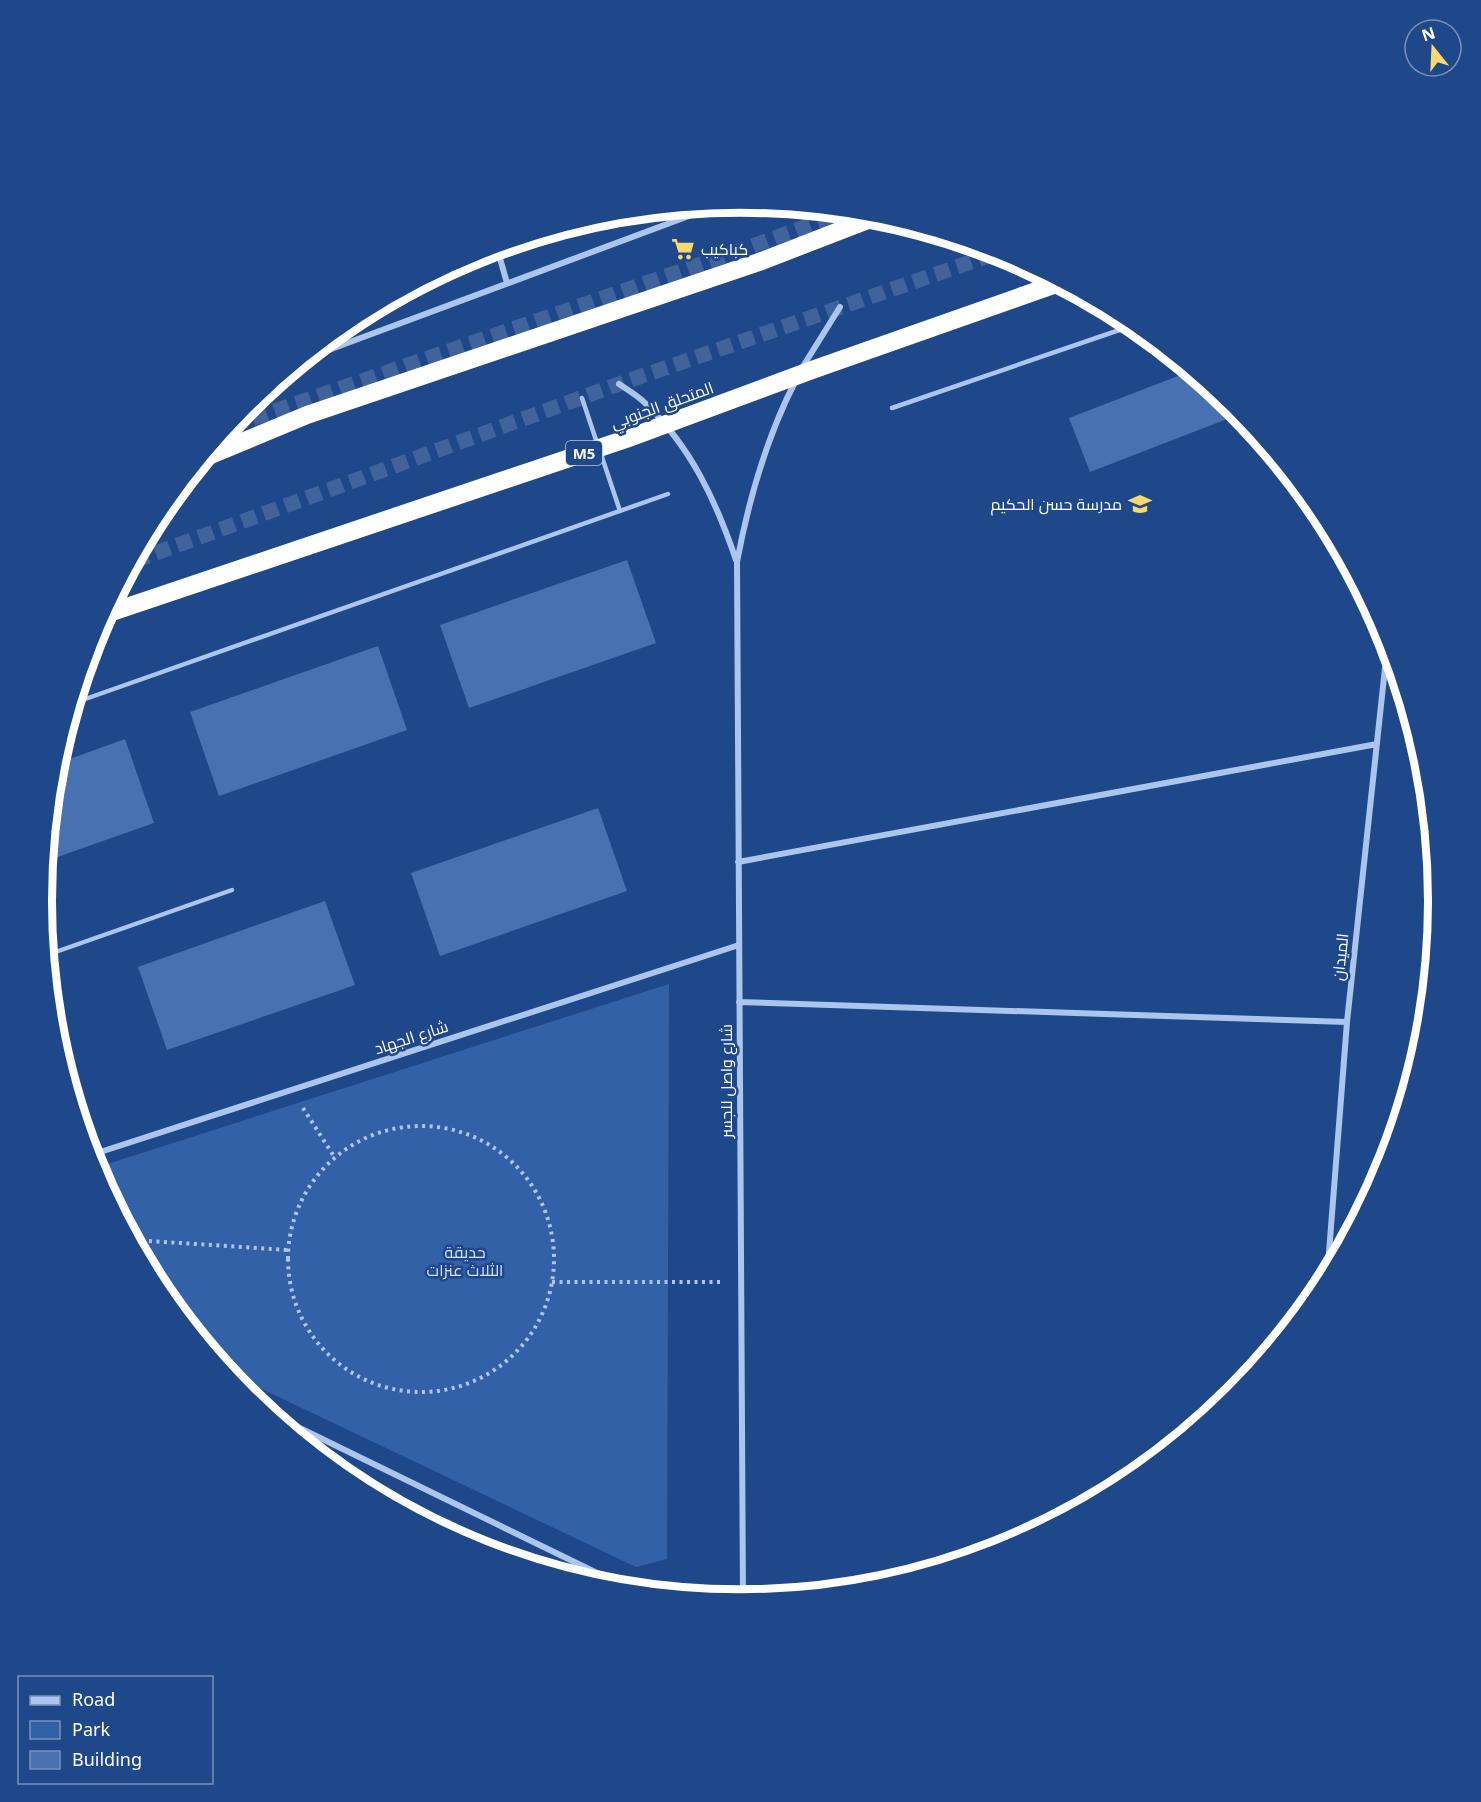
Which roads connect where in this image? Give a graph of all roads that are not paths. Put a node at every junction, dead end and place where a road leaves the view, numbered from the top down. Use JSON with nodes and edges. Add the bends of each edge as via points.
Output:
{"nodes":[{"id":1,"x":693,"y":214,"type":"edge"},
{"id":2,"x":859,"y":223,"type":"edge"},
{"id":3,"x":500,"y":257,"type":"edge"},
{"id":4,"x":507,"y":283,"type":"junction"},
{"id":5,"x":1049,"y":286,"type":"edge"},
{"id":6,"x":840,"y":307,"type":"dead end"},
{"id":7,"x":1122,"y":328,"type":"edge"},
{"id":8,"x":330,"y":350,"type":"edge"},
{"id":9,"x":619,"y":384,"type":"dead end"},
{"id":10,"x":582,"y":398,"type":"dead end"},
{"id":11,"x":892,"y":408,"type":"dead end"},
{"id":12,"x":219,"y":451,"type":"edge"},
{"id":13,"x":668,"y":494,"type":"dead end"},
{"id":14,"x":620,"y":511,"type":"junction"},
{"id":15,"x":737,"y":562,"type":"junction"},
{"id":16,"x":117,"y":610,"type":"edge"},
{"id":17,"x":1386,"y":663,"type":"edge"},
{"id":18,"x":83,"y":700,"type":"edge"},
{"id":19,"x":1377,"y":744,"type":"junction"},
{"id":20,"x":738,"y":862,"type":"junction"},
{"id":21,"x":232,"y":890,"type":"dead end"},
{"id":22,"x":739,"y":945,"type":"junction"},
{"id":23,"x":55,"y":952,"type":"edge"},
{"id":24,"x":739,"y":1002,"type":"junction"},
{"id":25,"x":1347,"y":1022,"type":"junction"},
{"id":26,"x":100,"y":1152,"type":"edge"},
{"id":27,"x":1329,"y":1257,"type":"edge"},
{"id":28,"x":298,"y":1427,"type":"edge"},
{"id":29,"x":608,"y":1576,"type":"edge"},
{"id":30,"x":743,"y":1589,"type":"edge"}],
"edges":[{"from":1,"to":4,"type":"street"},
{"from":2,"to":12,"type":"highway","via":[[759,262],[307,415]]},
{"from":3,"to":4,"type":"street"},
{"from":4,"to":8,"type":"street"},
{"from":5,"to":16,"type":"highway","name":"المتحلق الجنوبي","number":"M5","bridge":true,"via":[[626,439]]},
{"from":6,"to":15,"type":"street","name":"شارع واصل للجسر","via":[[810,353],[767,444],[747,508]]},
{"from":7,"to":11,"type":"lane"},
{"from":9,"to":15,"type":"street","name":"شارع واصل للجسر","via":[[645,403],[676,437],[702,476]]},
{"from":10,"to":14,"type":"lane"},
{"from":13,"to":14,"type":"lane"},
{"from":14,"to":18,"type":"lane"},
{"from":15,"to":20,"type":"street","name":"شارع واصل للجسر"},
{"from":17,"to":19,"type":"street","name":"الميدان"},
{"from":19,"to":20,"type":"street"},
{"from":19,"to":25,"type":"street","name":"الميدان"},
{"from":20,"to":22,"type":"street","name":"شارع واصل للجسر"},
{"from":21,"to":23,"type":"lane"},
{"from":22,"to":24,"type":"street","name":"شارع واصل للجسر"},
{"from":22,"to":26,"type":"street","name":"شارع الجهاد"},
{"from":24,"to":25,"type":"street"},
{"from":24,"to":30,"type":"street","name":"شارع واصل للجسر"},
{"from":25,"to":27,"type":"street","name":"الميدان"},
{"from":28,"to":29,"type":"street"}]}
